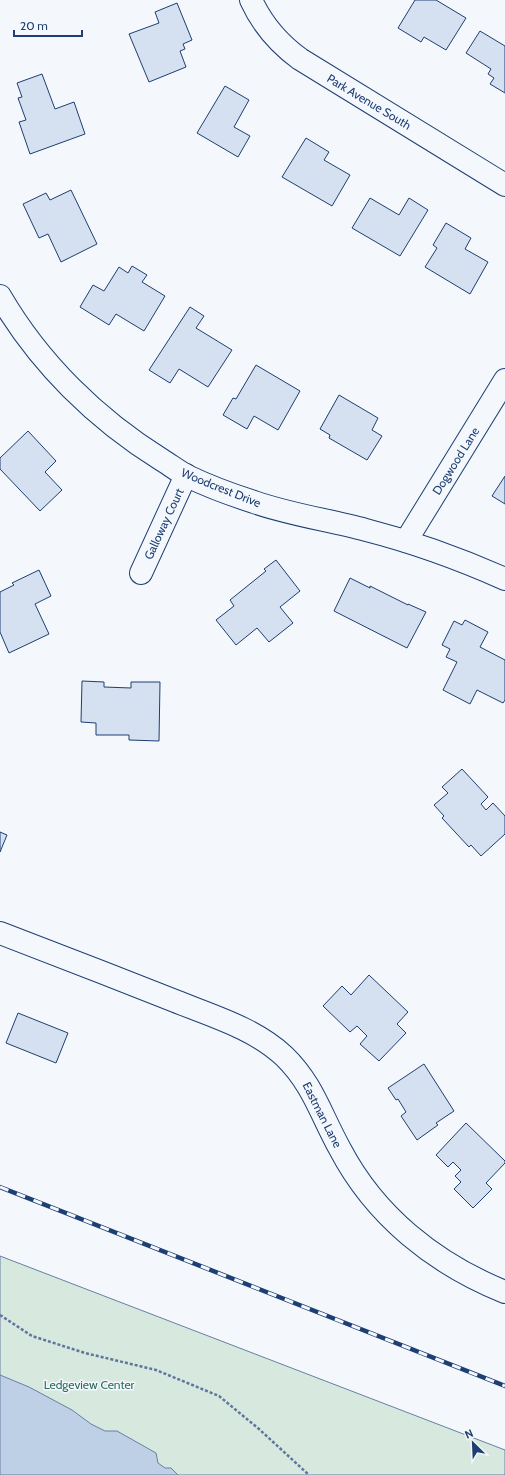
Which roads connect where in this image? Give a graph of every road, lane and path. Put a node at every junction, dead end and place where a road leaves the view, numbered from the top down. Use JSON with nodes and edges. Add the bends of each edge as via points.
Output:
{"nodes":[{"id":1,"x":251,"y":0,"type":"edge"},
{"id":2,"x":505,"y":185,"type":"edge"},
{"id":3,"x":0,"y":296,"type":"edge"},
{"id":4,"x":505,"y":380,"type":"edge"},
{"id":5,"x":186,"y":475,"type":"junction"},
{"id":6,"x":406,"y":541,"type":"junction"},
{"id":7,"x":141,"y":573,"type":"dead end"},
{"id":8,"x":505,"y":579,"type":"edge"},
{"id":9,"x":0,"y":933,"type":"edge"},
{"id":10,"x":505,"y":1292,"type":"edge"},
{"id":11,"x":0,"y":1315,"type":"edge"},
{"id":12,"x":309,"y":1475,"type":"edge"}],
"edges":[{"from":1,"to":2,"type":"street","name":"Park Avenue South","via":[[272,34],[300,59]]},
{"from":3,"to":5,"type":"street","name":"Woodcrest Drive","via":[[37,350],[80,398],[115,428]]},
{"from":4,"to":6,"type":"street","name":"Dogwood Lane"},
{"from":5,"to":6,"type":"street","name":"Woodcrest Drive","via":[[271,507]]},
{"from":5,"to":7,"type":"street","name":"Galloway Court"},
{"from":6,"to":8,"type":"street","name":"Woodcrest Drive"},
{"from":9,"to":10,"type":"street","name":"Eastman Lane","via":[[217,1018],[262,1039],[283,1055],[308,1084],[344,1157],[365,1189],[386,1214],[414,1240],[445,1262]]},
{"from":11,"to":12,"type":"path","via":[[32,1336],[85,1354],[156,1370],[219,1396]]}]}
